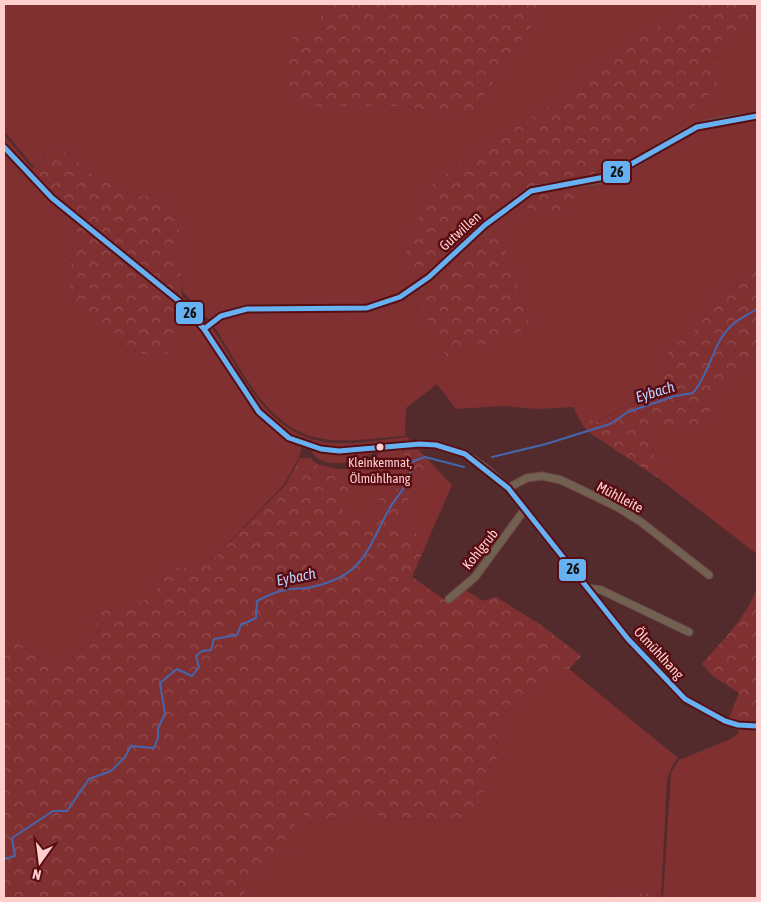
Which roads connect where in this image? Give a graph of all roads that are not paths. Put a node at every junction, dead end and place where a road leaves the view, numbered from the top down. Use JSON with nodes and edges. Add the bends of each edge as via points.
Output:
{"nodes":[{"id":1,"x":757,"y":116,"type":"edge"},
{"id":2,"x":4,"y":147,"type":"edge"},
{"id":3,"x":204,"y":329,"type":"junction"},
{"id":4,"x":508,"y":488,"type":"junction"},
{"id":5,"x":525,"y":509,"type":"junction"},
{"id":6,"x":709,"y":575,"type":"dead end"},
{"id":7,"x":587,"y":588,"type":"junction"},
{"id":8,"x":449,"y":599,"type":"dead end"},
{"id":9,"x":689,"y":632,"type":"dead end"},
{"id":10,"x":757,"y":726,"type":"edge"}],
"edges":[{"from":1,"to":3,"type":"street","name":"Gutwillen","via":[[695,128],[638,163],[592,182],[531,191],[485,225],[429,277],[400,297],[368,308],[247,309],[221,316]]},
{"from":2,"to":3,"type":"street","name":"Ölmühlhang","via":[[52,198],[179,301]]},
{"from":3,"to":4,"type":"street","name":"Ölmühlhang","via":[[259,412],[289,438],[321,449],[339,451],[420,444],[450,448],[484,467]]},
{"from":4,"to":5,"type":"street","name":"Ölmühlhang"},
{"from":4,"to":6,"type":"street","name":"Mühlleite","via":[[527,478],[542,476],[561,480],[641,522]]},
{"from":5,"to":7,"type":"street","name":"Ölmühlhang"},
{"from":5,"to":8,"type":"street","name":"Kohlgrub","via":[[475,577]]},
{"from":7,"to":9,"type":"street","name":"Ölmühlhang","via":[[601,590]]},
{"from":7,"to":10,"type":"street","name":"Ölmühlhang","via":[[628,639],[685,699],[725,721]]}]}
